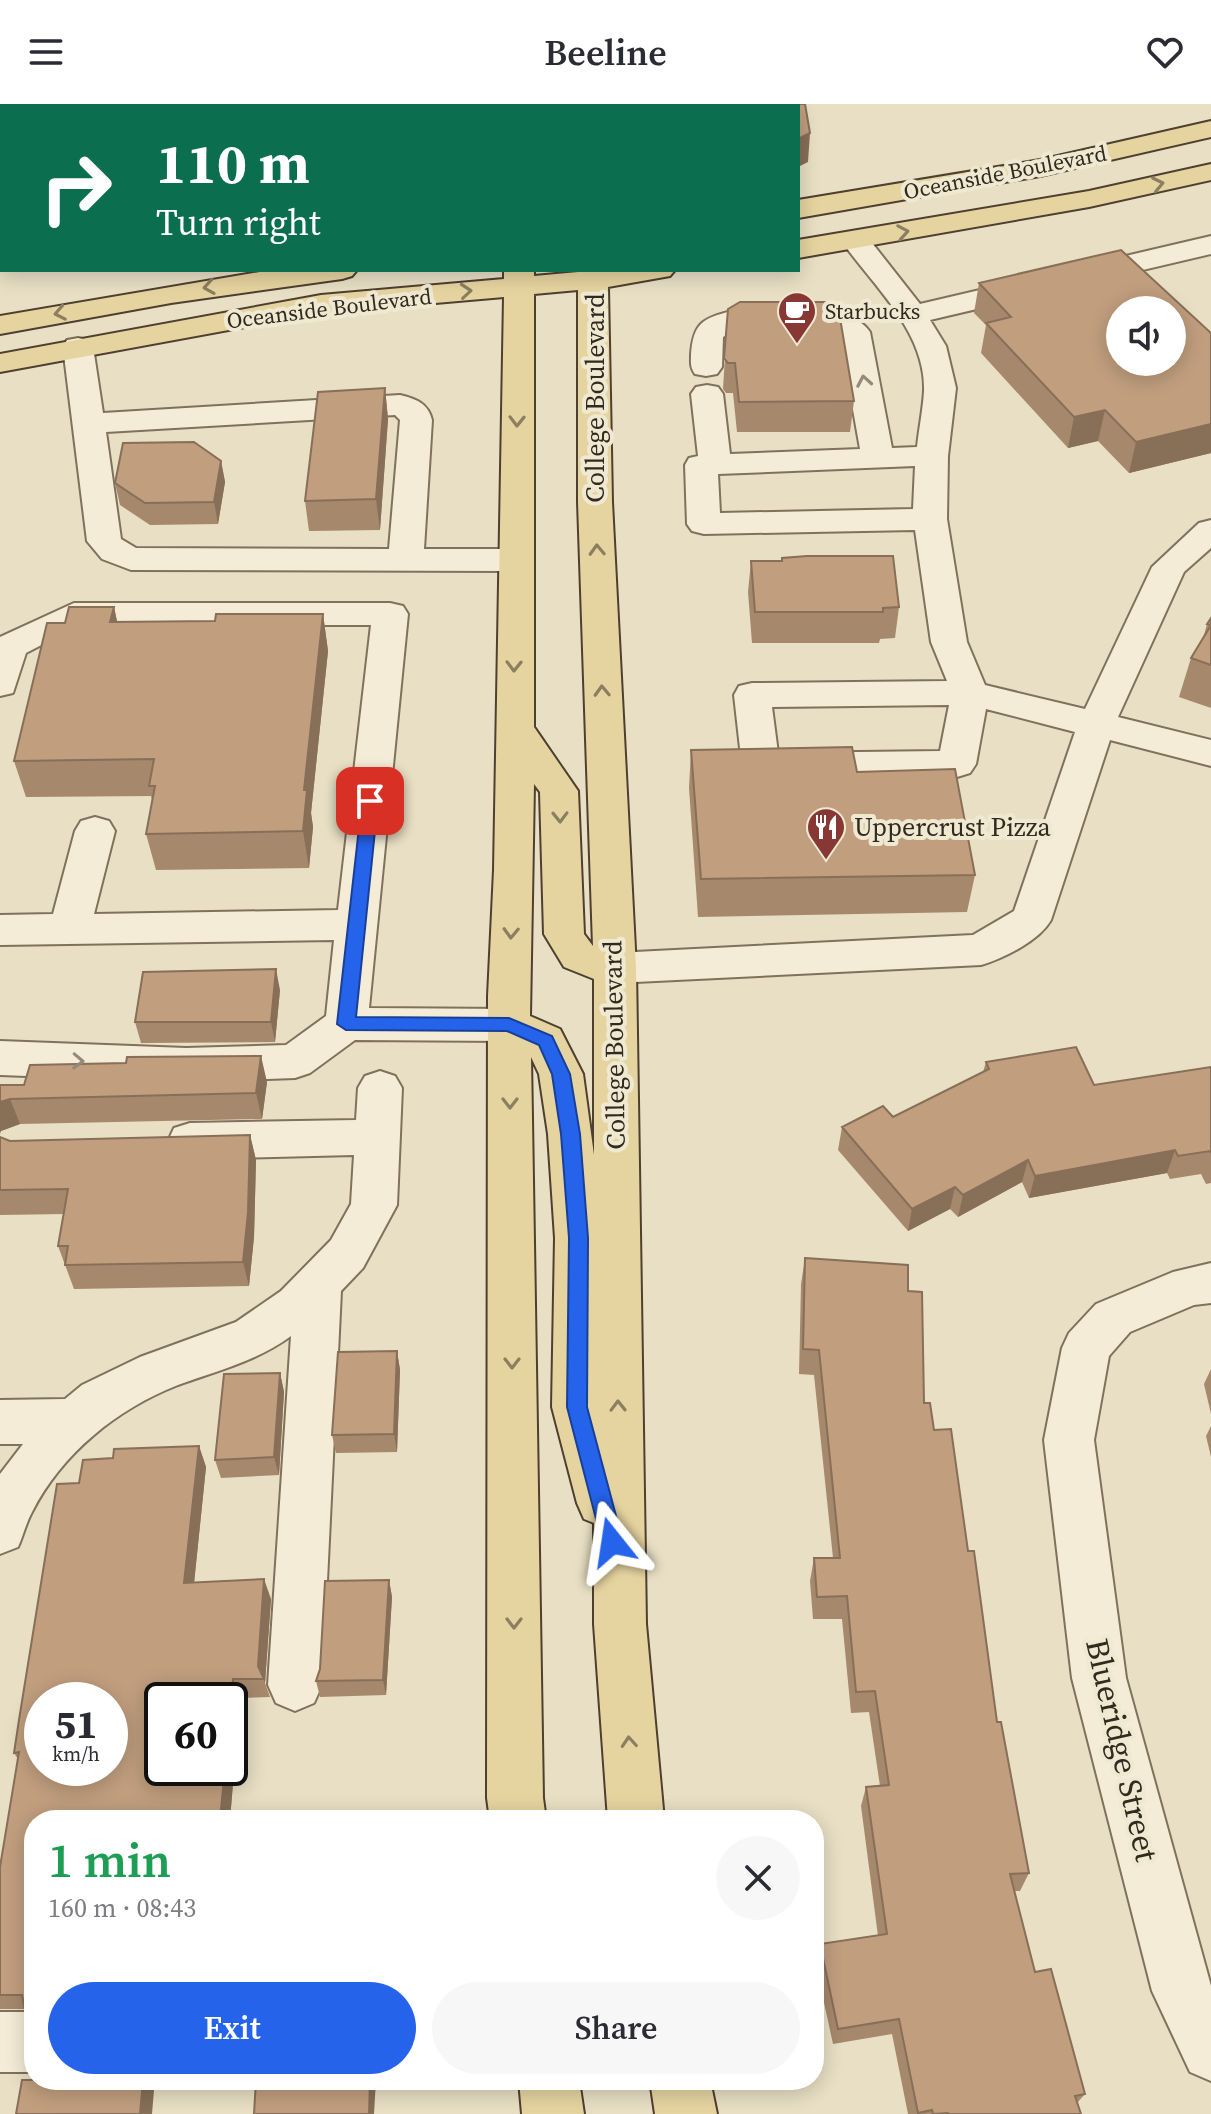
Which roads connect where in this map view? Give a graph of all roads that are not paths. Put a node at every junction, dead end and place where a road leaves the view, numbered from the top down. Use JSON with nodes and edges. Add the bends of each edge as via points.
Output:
{"nodes":[{"id":1,"x":1211,"y":129,"type":"edge"},
{"id":2,"x":1211,"y":172,"type":"edge"},
{"id":3,"x":800,"y":209,"type":"edge"},
{"id":4,"x":855,"y":240,"type":"junction"},
{"id":5,"x":1211,"y":245,"type":"edge"},
{"id":6,"x":800,"y":249,"type":"edge"},
{"id":7,"x":327,"y":272,"type":"edge"},
{"id":8,"x":634,"y":272,"type":"edge"},
{"id":9,"x":594,"y":275,"type":"edge"},
{"id":10,"x":519,"y":278,"type":"edge"},
{"id":11,"x":912,"y":315,"type":"junction"},
{"id":12,"x":0,"y":325,"type":"edge"},
{"id":13,"x":78,"y":347,"type":"junction"},
{"id":14,"x":0,"y":363,"type":"edge"},
{"id":15,"x":91,"y":423,"type":"junction"},
{"id":16,"x":932,"y":456,"type":"junction"},
{"id":17,"x":878,"y":458,"type":"junction"},
{"id":18,"x":715,"y":465,"type":"junction"},
{"id":19,"x":930,"y":519,"type":"junction"},
{"id":20,"x":1211,"y":530,"type":"edge"},
{"id":21,"x":114,"y":552,"type":"junction"},
{"id":22,"x":406,"y":558,"type":"junction"},
{"id":23,"x":515,"y":560,"type":"junction"},
{"id":24,"x":74,"y":614,"type":"junction"},
{"id":25,"x":0,"y":684,"type":"edge"},
{"id":26,"x":970,"y":693,"type":"junction"},
{"id":27,"x":1097,"y":723,"type":"junction"},
{"id":28,"x":513,"y":725,"type":"junction"},
{"id":29,"x":1211,"y":753,"type":"edge"},
{"id":30,"x":95,"y":831,"type":"dead end"},
{"id":31,"x":357,"y":925,"type":"junction"},
{"id":32,"x":70,"y":929,"type":"junction"},
{"id":33,"x":0,"y":930,"type":"edge"},
{"id":34,"x":615,"y":968,"type":"junction"},
{"id":35,"x":346,"y":1024,"type":"junction"},
{"id":36,"x":509,"y":1025,"type":"junction"},
{"id":37,"x":0,"y":1058,"type":"edge"},
{"id":38,"x":380,"y":1088,"type":"dead end"},
{"id":39,"x":377,"y":1137,"type":"junction"},
{"id":40,"x":144,"y":1142,"type":"edge"},
{"id":41,"x":1211,"y":1283,"type":"edge"},
{"id":42,"x":318,"y":1284,"type":"junction"},
{"id":43,"x":74,"y":1421,"type":"junction"},
{"id":44,"x":0,"y":1422,"type":"edge"},
{"id":45,"x":0,"y":1530,"type":"edge"},
{"id":46,"x":619,"y":1569,"type":"junction"},
{"id":47,"x":295,"y":1685,"type":"dead end"},
{"id":48,"x":517,"y":1810,"type":"edge"},
{"id":49,"x":635,"y":1810,"type":"edge"},
{"id":50,"x":0,"y":2042,"type":"edge"},
{"id":51,"x":24,"y":2042,"type":"edge"},
{"id":52,"x":1211,"y":2051,"type":"edge"},
{"id":53,"x":550,"y":2090,"type":"edge"},
{"id":54,"x":682,"y":2090,"type":"edge"},
{"id":55,"x":553,"y":2114,"type":"edge"},
{"id":56,"x":686,"y":2114,"type":"edge"}],
"edges":[{"from":1,"to":3,"type":"main road","name":"Oceanside Boulevard","via":[[1040,168]]},
{"from":4,"to":2,"type":"main road","name":"Oceanside Boulevard","one_way":true},
{"from":4,"to":6,"type":"main road","name":"Oceanside Boulevard"},
{"from":4,"to":11,"type":"street"},
{"from":5,"to":11,"type":"street"},
{"from":7,"to":12,"type":"main road","name":"Oceanside Boulevard","one_way":true,"via":[[135,298]]},
{"from":8,"to":9,"type":"main road","name":"Oceanside Boulevard"},
{"from":9,"to":10,"type":"main road","name":"Oceanside Boulevard"},
{"from":34,"to":9,"type":"main road","name":"College Boulevard","one_way":true,"via":[[595,502]]},
{"from":13,"to":10,"type":"main road","name":"Oceanside Boulevard","one_way":true,"via":[[321,304]]},
{"from":10,"to":23,"type":"main road","one_way":true},
{"from":11,"to":16,"type":"street","via":[[931,346],[940,388]]},
{"from":13,"to":14,"type":"main road","name":"Oceanside Boulevard"},
{"from":13,"to":15,"type":"street"},
{"from":15,"to":21,"type":"street","via":[[104,541]]},
{"from":15,"to":22,"type":"street","via":[[400,405],[414,412],[416,420]]},
{"from":16,"to":17,"type":"street"},
{"from":16,"to":19,"type":"street"},
{"from":17,"to":18,"type":"street"},
{"from":17,"to":18,"type":"street","one_way":true,"via":[[855,332],[835,320],[732,320],[708,333],[706,380]]},
{"from":18,"to":19,"type":"street","via":[[701,465],[704,524]]},
{"from":19,"to":26,"type":"street","via":[[949,642]]},
{"from":20,"to":27,"type":"street","via":[[1169,567]]},
{"from":21,"to":22,"type":"street","via":[[131,559]]},
{"from":21,"to":24,"type":"street"},
{"from":22,"to":23,"type":"street"},
{"from":23,"to":28,"type":"main road","one_way":true},
{"from":24,"to":25,"type":"street","via":[[10,647]]},
{"from":24,"to":31,"type":"street","via":[[390,614]]},
{"from":26,"to":26,"type":"street","via":[[957,764],[761,766],[752,695]]},
{"from":26,"to":27,"type":"street"},
{"from":27,"to":29,"type":"street"},
{"from":27,"to":34,"type":"street","via":[[1031,920],[981,950]]},
{"from":28,"to":34,"type":"main road","one_way":true,"via":[[559,791],[568,944],[586,963]]},
{"from":28,"to":36,"type":"main road","one_way":true},
{"from":30,"to":32,"type":"street"},
{"from":31,"to":32,"type":"street"},
{"from":31,"to":35,"type":"street"},
{"from":32,"to":33,"type":"street"},
{"from":46,"to":34,"type":"main road","name":"College Boulevard","one_way":true},
{"from":35,"to":36,"type":"street"},
{"from":37,"to":35,"type":"street","one_way":true,"via":[[186,1065],[295,1061]]},
{"from":36,"to":46,"type":"main road","via":[[545,1041],[561,1074],[578,1238],[577,1407]]},
{"from":36,"to":48,"type":"main road","one_way":true},
{"from":38,"to":39,"type":"street"},
{"from":39,"to":40,"type":"street"},
{"from":39,"to":42,"type":"street","via":[[374,1205],[347,1254]]},
{"from":41,"to":52,"type":"street","name":"Blueridge Street","via":[[1190,1286],[1113,1318],[1086,1348],[1069,1440],[1099,1678],[1182,1991]]},
{"from":42,"to":43,"type":"street","via":[[253,1337],[157,1372],[99,1400]]},
{"from":42,"to":47,"type":"street"},
{"from":43,"to":44,"type":"street"},
{"from":43,"to":45,"type":"street","via":[[11,1500]]},
{"from":49,"to":46,"type":"main road","name":"College Boulevard","one_way":true},
{"from":50,"to":51,"type":"street"},
{"from":53,"to":55,"type":"main road"},
{"from":54,"to":56,"type":"main road"}]}
